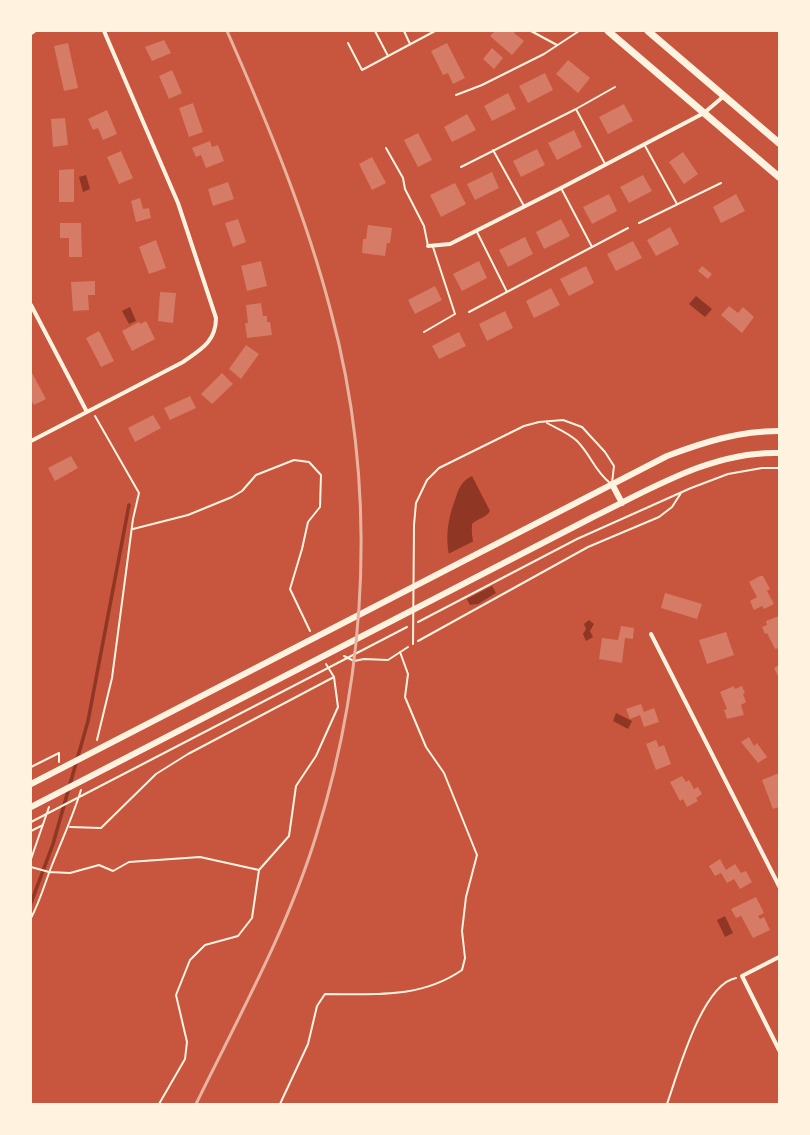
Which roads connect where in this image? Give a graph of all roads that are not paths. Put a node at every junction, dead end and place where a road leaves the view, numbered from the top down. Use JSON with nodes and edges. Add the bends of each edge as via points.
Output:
{"nodes":[{"id":1,"x":34,"y":31,"type":"edge"},
{"id":2,"x":104,"y":31,"type":"edge"},
{"id":3,"x":375,"y":31,"type":"edge"},
{"id":4,"x":404,"y":31,"type":"edge"},
{"id":5,"x":435,"y":31,"type":"edge"},
{"id":6,"x":531,"y":31,"type":"edge"},
{"id":7,"x":579,"y":31,"type":"edge"},
{"id":8,"x":608,"y":31,"type":"edge"},
{"id":9,"x":648,"y":31,"type":"edge"},
{"id":10,"x":31,"y":32,"type":"edge"},
{"id":11,"x":348,"y":43,"type":"dead end"},
{"id":12,"x":410,"y":44,"type":"junction"},
{"id":13,"x":557,"y":45,"type":"junction"},
{"id":14,"x":388,"y":56,"type":"junction"},
{"id":15,"x":615,"y":86,"type":"dead end"},
{"id":16,"x":456,"y":95,"type":"dead end"},
{"id":17,"x":724,"y":96,"type":"junction"},
{"id":18,"x":576,"y":109,"type":"junction"},
{"id":19,"x":704,"y":113,"type":"junction"},
{"id":20,"x":779,"y":143,"type":"edge"},
{"id":21,"x":644,"y":144,"type":"junction"},
{"id":22,"x":386,"y":148,"type":"dead end"},
{"id":23,"x":493,"y":150,"type":"junction"},
{"id":24,"x":606,"y":165,"type":"junction"},
{"id":25,"x":461,"y":167,"type":"dead end"},
{"id":26,"x":779,"y":177,"type":"edge"},
{"id":27,"x":721,"y":183,"type":"dead end"},
{"id":28,"x":561,"y":188,"type":"junction"},
{"id":29,"x":677,"y":204,"type":"junction"},
{"id":30,"x":524,"y":207,"type":"junction"},
{"id":31,"x":639,"y":223,"type":"dead end"},
{"id":32,"x":628,"y":228,"type":"dead end"},
{"id":33,"x":477,"y":230,"type":"junction"},
{"id":34,"x":431,"y":246,"type":"junction"},
{"id":35,"x":592,"y":247,"type":"junction"},
{"id":36,"x":507,"y":293,"type":"junction"},
{"id":37,"x":31,"y":305,"type":"edge"},
{"id":38,"x":470,"y":312,"type":"dead end"},
{"id":39,"x":424,"y":332,"type":"dead end"},
{"id":40,"x":87,"y":412,"type":"junction"},
{"id":41,"x":546,"y":422,"type":"junction"},
{"id":42,"x":779,"y":431,"type":"edge"},
{"id":43,"x":31,"y":441,"type":"edge"},
{"id":44,"x":779,"y":453,"type":"edge"},
{"id":45,"x":612,"y":484,"type":"junction"},
{"id":46,"x":622,"y":503,"type":"junction"},
{"id":47,"x":651,"y":634,"type":"dead end"},
{"id":48,"x":413,"y":644,"type":"road end"},
{"id":49,"x":31,"y":784,"type":"edge"},
{"id":50,"x":33,"y":806,"type":"edge"},
{"id":51,"x":779,"y":886,"type":"edge"},
{"id":52,"x":779,"y":957,"type":"edge"},
{"id":53,"x":779,"y":1050,"type":"edge"}],
"edges":[{"from":1,"to":10,"type":"street"},
{"from":2,"to":40,"type":"street","via":[[178,203],[216,318],[214,335],[206,346],[182,362]]},
{"from":3,"to":14,"type":"lane"},
{"from":4,"to":12,"type":"lane"},
{"from":5,"to":12,"type":"lane"},
{"from":6,"to":13,"type":"lane"},
{"from":7,"to":13,"type":"lane"},
{"from":8,"to":19,"type":"main road"},
{"from":9,"to":17,"type":"main road"},
{"from":11,"to":14,"type":"lane","via":[[362,70]]},
{"from":12,"to":14,"type":"lane"},
{"from":13,"to":16,"type":"lane","via":[[482,85]]},
{"from":15,"to":18,"type":"lane"},
{"from":17,"to":19,"type":"street"},
{"from":17,"to":20,"type":"main road"},
{"from":18,"to":23,"type":"lane"},
{"from":18,"to":24,"type":"lane"},
{"from":19,"to":21,"type":"street"},
{"from":19,"to":26,"type":"main road"},
{"from":21,"to":24,"type":"street"},
{"from":21,"to":29,"type":"lane"},
{"from":22,"to":34,"type":"lane","via":[[403,178],[405,190],[424,226]]},
{"from":23,"to":25,"type":"lane"},
{"from":23,"to":30,"type":"lane"},
{"from":24,"to":28,"type":"street"},
{"from":27,"to":29,"type":"lane"},
{"from":28,"to":30,"type":"street"},
{"from":28,"to":35,"type":"lane"},
{"from":29,"to":31,"type":"lane"},
{"from":30,"to":33,"type":"street"},
{"from":32,"to":35,"type":"lane"},
{"from":33,"to":34,"type":"street","via":[[450,244]]},
{"from":33,"to":36,"type":"lane"},
{"from":34,"to":39,"type":"lane","via":[[455,314]]},
{"from":35,"to":36,"type":"lane"},
{"from":36,"to":38,"type":"lane"},
{"from":37,"to":40,"type":"street"},
{"from":40,"to":43,"type":"street"},
{"from":41,"to":45,"type":"lane","via":[[576,440],[599,474]]},
{"from":41,"to":45,"type":"lane","via":[[564,420],[582,427],[614,466]]},
{"from":41,"to":48,"type":"lane","via":[[524,426],[439,468],[427,480],[416,503]]},
{"from":42,"to":45,"type":"main road","via":[[739,433],[703,443],[667,456]]},
{"from":44,"to":46,"type":"main road","via":[[748,455],[712,463],[680,475]]},
{"from":45,"to":46,"type":"main road"},
{"from":45,"to":49,"type":"main road"},
{"from":46,"to":50,"type":"main road"},
{"from":47,"to":51,"type":"street"},
{"from":52,"to":53,"type":"street","via":[[742,976]]}]}
